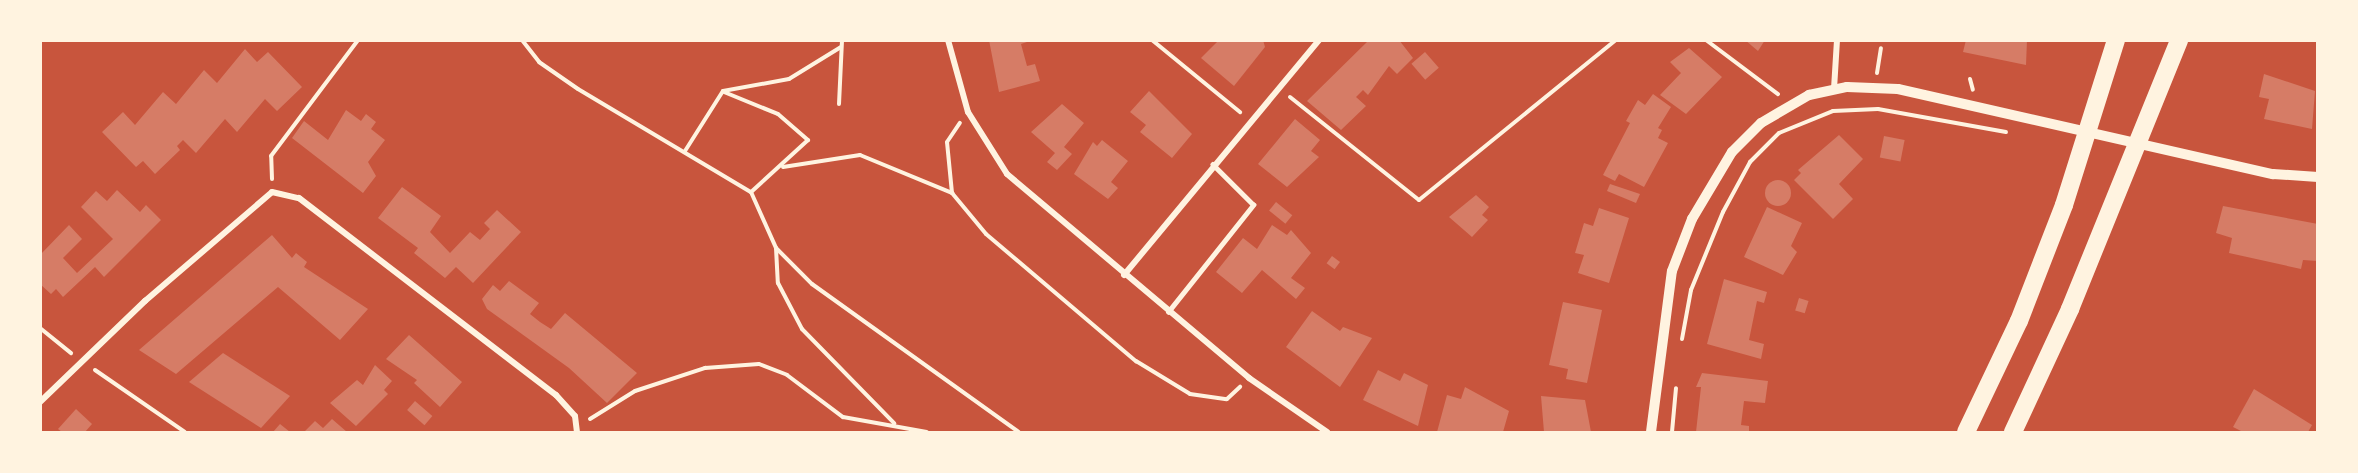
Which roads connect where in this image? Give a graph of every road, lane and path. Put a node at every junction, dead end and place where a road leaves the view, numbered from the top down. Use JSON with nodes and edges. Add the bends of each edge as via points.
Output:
{"nodes":[{"id":1,"x":358,"y":40,"type":"edge"},
{"id":2,"x":522,"y":40,"type":"edge"},
{"id":3,"x":842,"y":40,"type":"edge"},
{"id":4,"x":948,"y":40,"type":"edge"},
{"id":5,"x":1152,"y":40,"type":"edge"},
{"id":6,"x":1319,"y":40,"type":"edge"},
{"id":7,"x":1616,"y":40,"type":"edge"},
{"id":8,"x":1706,"y":40,"type":"edge"},
{"id":9,"x":1837,"y":40,"type":"edge"},
{"id":10,"x":2116,"y":40,"type":"edge"},
{"id":11,"x":2165,"y":40,"type":"edge"},
{"id":12,"x":2179,"y":40,"type":"edge"},
{"id":13,"x":841,"y":47,"type":"junction"},
{"id":14,"x":1881,"y":48,"type":"dead end"},
{"id":15,"x":1876,"y":76,"type":"dead end"},
{"id":16,"x":1834,"y":89,"type":"junction"},
{"id":17,"x":723,"y":91,"type":"junction"},
{"id":18,"x":1781,"y":96,"type":"dead end"},
{"id":19,"x":1290,"y":98,"type":"dead end"},
{"id":20,"x":1227,"y":102,"type":"dead end"},
{"id":21,"x":839,"y":104,"type":"dead end"},
{"id":22,"x":968,"y":112,"type":"junction"},
{"id":23,"x":2030,"y":117,"type":"junction"},
{"id":24,"x":2134,"y":146,"type":"junction"},
{"id":25,"x":685,"y":152,"type":"junction"},
{"id":26,"x":1213,"y":165,"type":"junction"},
{"id":27,"x":783,"y":166,"type":"junction"},
{"id":28,"x":2318,"y":177,"type":"edge"},
{"id":29,"x":272,"y":192,"type":"junction"},
{"id":30,"x":751,"y":192,"type":"junction"},
{"id":31,"x":952,"y":193,"type":"junction"},
{"id":32,"x":776,"y":248,"type":"junction"},
{"id":33,"x":1124,"y":275,"type":"junction"},
{"id":34,"x":1168,"y":312,"type":"junction"},
{"id":35,"x":40,"y":328,"type":"edge"},
{"id":36,"x":1681,"y":348,"type":"dead end"},
{"id":37,"x":81,"y":360,"type":"junction"},
{"id":38,"x":1249,"y":378,"type":"junction"},
{"id":39,"x":1677,"y":381,"type":"dead end"},
{"id":40,"x":40,"y":402,"type":"edge"},
{"id":41,"x":894,"y":423,"type":"junction"},
{"id":42,"x":578,"y":429,"type":"edge"},
{"id":43,"x":185,"y":432,"type":"edge"},
{"id":44,"x":927,"y":432,"type":"edge"},
{"id":45,"x":1019,"y":432,"type":"edge"},
{"id":46,"x":1327,"y":432,"type":"edge"},
{"id":47,"x":1651,"y":432,"type":"edge"},
{"id":48,"x":1672,"y":432,"type":"edge"},
{"id":49,"x":1966,"y":432,"type":"edge"},
{"id":50,"x":2013,"y":432,"type":"edge"}],
"edges":[{"from":1,"to":29,"type":"path","via":[[271,157]]},
{"from":2,"to":25,"type":"path","via":[[539,62],[578,89]]},
{"from":3,"to":13,"type":"path"},
{"from":4,"to":22,"type":"street"},
{"from":5,"to":20,"type":"path"},
{"from":6,"to":26,"type":"street"},
{"from":7,"to":19,"type":"path","via":[[1419,200]]},
{"from":8,"to":18,"type":"path"},
{"from":9,"to":16,"type":"street"},
{"from":10,"to":49,"type":"highway","via":[[2064,205],[2019,321]]},
{"from":11,"to":24,"type":"highway"},
{"from":12,"to":24,"type":"highway"},
{"from":13,"to":17,"type":"path","via":[[789,80]]},
{"from":13,"to":21,"type":"path"},
{"from":14,"to":15,"type":"path"},
{"from":16,"to":23,"type":"street","via":[[1898,89]]},
{"from":16,"to":47,"type":"street","via":[[1790,103],[1761,123],[1722,165],[1692,219],[1672,271]]},
{"from":17,"to":25,"type":"path"},
{"from":17,"to":27,"type":"path","via":[[778,114],[808,140]]},
{"from":22,"to":31,"type":"path","via":[[947,142]]},
{"from":22,"to":33,"type":"street","via":[[1007,174]]},
{"from":23,"to":28,"type":"street","via":[[2214,161]]},
{"from":23,"to":36,"type":"path","via":[[1999,134],[1878,109],[1833,111],[1779,133],[1750,162],[1723,212],[1691,290]]},
{"from":24,"to":50,"type":"highway","via":[[2070,309]]},
{"from":25,"to":30,"type":"path"},
{"from":26,"to":33,"type":"street"},
{"from":26,"to":34,"type":"lane","via":[[1253,205]]},
{"from":27,"to":30,"type":"path"},
{"from":27,"to":31,"type":"path","via":[[860,155]]},
{"from":29,"to":37,"type":"street"},
{"from":29,"to":42,"type":"street","via":[[298,198],[556,395]]},
{"from":30,"to":32,"type":"path"},
{"from":31,"to":38,"type":"path","via":[[986,234],[1136,361],[1190,394],[1227,399]]},
{"from":32,"to":41,"type":"path","via":[[778,283],[802,329]]},
{"from":32,"to":45,"type":"path","via":[[812,284]]},
{"from":33,"to":34,"type":"street"},
{"from":34,"to":38,"type":"street"},
{"from":35,"to":37,"type":"path"},
{"from":37,"to":40,"type":"street"},
{"from":37,"to":43,"type":"path"},
{"from":38,"to":46,"type":"street"},
{"from":39,"to":48,"type":"path"},
{"from":41,"to":42,"type":"path","via":[[843,417],[787,375],[759,364],[705,368],[635,391]]},
{"from":41,"to":44,"type":"path"}]}
